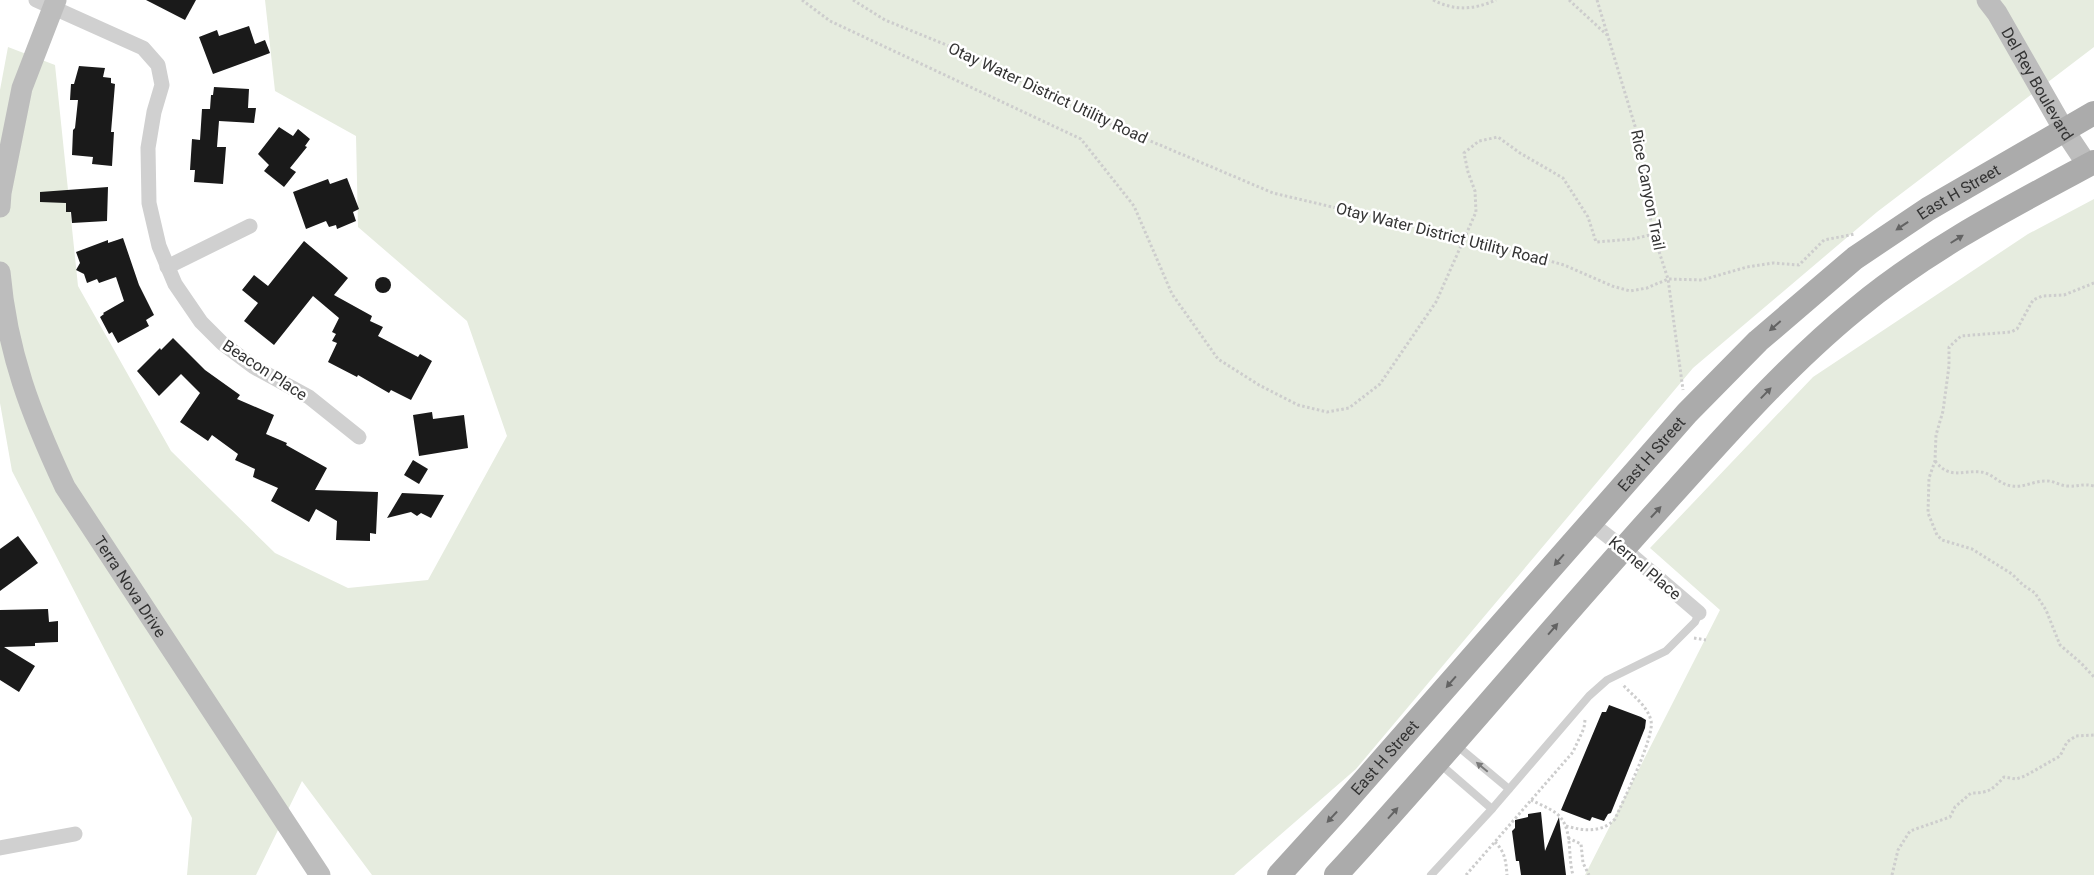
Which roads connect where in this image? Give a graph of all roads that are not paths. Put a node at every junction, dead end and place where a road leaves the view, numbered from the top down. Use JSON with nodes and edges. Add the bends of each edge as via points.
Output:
{"nodes":[{"id":1,"x":1987,"y":0,"type":"edge"},
{"id":2,"x":48,"y":3,"type":"edge"},
{"id":3,"x":2094,"y":113,"type":"edge"},
{"id":4,"x":2064,"y":130,"type":"junction"},
{"id":5,"x":2091,"y":164,"type":"edge"},
{"id":6,"x":0,"y":193,"type":"edge"},
{"id":7,"x":0,"y":207,"type":"edge"},
{"id":8,"x":250,"y":226,"type":"dead end"},
{"id":9,"x":167,"y":267,"type":"junction"},
{"id":10,"x":0,"y":272,"type":"edge"},
{"id":11,"x":359,"y":437,"type":"dead end"},
{"id":12,"x":1591,"y":523,"type":"junction"},
{"id":13,"x":1623,"y":548,"type":"junction"},
{"id":14,"x":1699,"y":613,"type":"joint"},
{"id":15,"x":1454,"y":744,"type":"junction"},
{"id":16,"x":1438,"y":763,"type":"junction"},
{"id":17,"x":1509,"y":789,"type":"junction"},
{"id":18,"x":1492,"y":809,"type":"junction"},
{"id":19,"x":75,"y":834,"type":"dead end"},
{"id":20,"x":0,"y":848,"type":"edge"},
{"id":21,"x":320,"y":875,"type":"edge"},
{"id":22,"x":1279,"y":875,"type":"edge"},
{"id":23,"x":1336,"y":875,"type":"edge"},
{"id":24,"x":1431,"y":875,"type":"edge"}],
"edges":[{"from":1,"to":4,"type":"street","name":"Del Rey Boulevard"},
{"from":2,"to":6,"type":"street","via":[[22,88]]},
{"from":2,"to":9,"type":"street","name":"Beacon Place","via":[[143,48],[158,65],[162,86],[148,148],[147,186],[153,225]]},
{"from":3,"to":4,"type":"main road","name":"East H Street"},
{"from":4,"to":5,"type":"street","name":"Del Rey Boulevard"},
{"from":4,"to":12,"type":"main road","name":"East H Street","one_way":true,"via":[[1928,208],[1854,258],[1758,341],[1687,413]]},
{"from":13,"to":5,"type":"main road","one_way":true,"via":[[1798,360],[1857,308],[1908,270],[1993,217]]},
{"from":6,"to":7,"type":"street"},
{"from":8,"to":9,"type":"street"},
{"from":9,"to":11,"type":"street","name":"Beacon Place","via":[[184,299],[222,343],[254,367],[309,398]]},
{"from":10,"to":21,"type":"street","name":"Terra Nova Drive","via":[[7,325],[22,386],[40,435],[65,487]]},
{"from":12,"to":13,"type":"street","name":"Kernel Place"},
{"from":12,"to":22,"type":"main road","name":"East H Street","one_way":true},
{"from":13,"to":14,"type":"street","name":"Kernel Place"},
{"from":15,"to":13,"type":"main road","one_way":true},
{"from":14,"to":17,"type":"lane","via":[[1695,622],[1666,650],[1607,680],[1589,696]]},
{"from":15,"to":16,"type":"main road"},
{"from":17,"to":15,"type":"lane","one_way":true},
{"from":16,"to":18,"type":"lane"},
{"from":23,"to":16,"type":"main road","one_way":true},
{"from":17,"to":18,"type":"lane"},
{"from":18,"to":24,"type":"lane"},
{"from":19,"to":20,"type":"street"}]}
